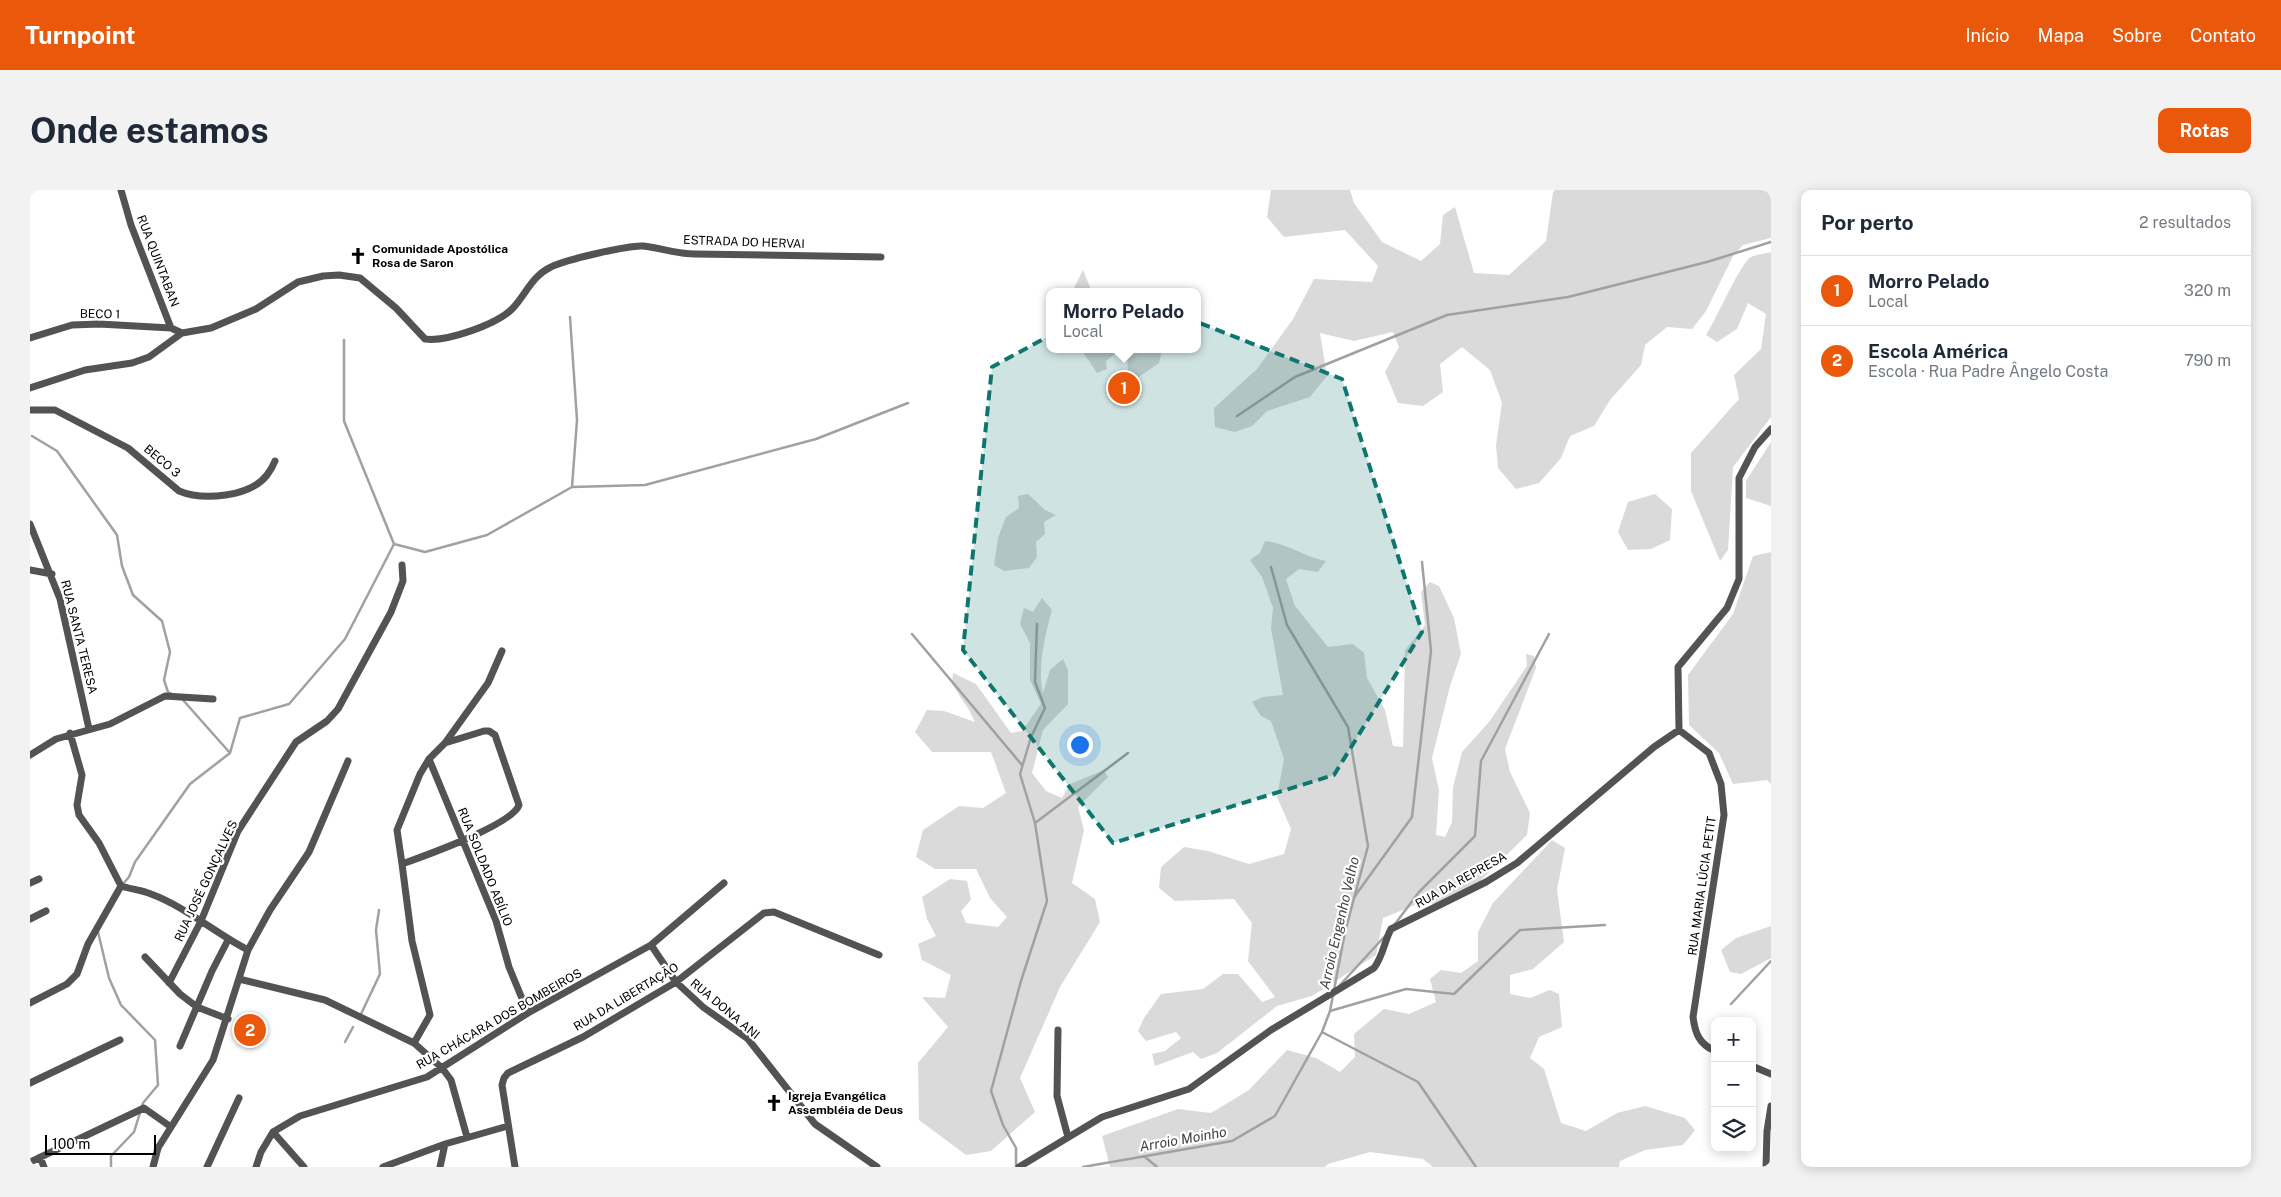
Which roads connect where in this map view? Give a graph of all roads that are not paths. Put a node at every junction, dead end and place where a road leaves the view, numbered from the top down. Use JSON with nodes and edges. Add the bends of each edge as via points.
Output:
{"nodes":[{"id":1,"x":121,"y":190,"type":"edge"},
{"id":2,"x":881,"y":257,"type":"dead end"},
{"id":3,"x":171,"y":328,"type":"junction"},
{"id":4,"x":182,"y":333,"type":"junction"},
{"id":5,"x":30,"y":338,"type":"edge"},
{"id":6,"x":30,"y":388,"type":"edge"},
{"id":7,"x":30,"y":410,"type":"edge"},
{"id":8,"x":1771,"y":429,"type":"edge"},
{"id":9,"x":275,"y":462,"type":"dead end"},
{"id":10,"x":30,"y":524,"type":"edge"},
{"id":11,"x":402,"y":565,"type":"dead end"},
{"id":12,"x":30,"y":570,"type":"edge"},
{"id":13,"x":52,"y":574,"type":"junction"},
{"id":14,"x":502,"y":651,"type":"dead end"},
{"id":15,"x":214,"y":699,"type":"dead end"},
{"id":16,"x":89,"y":729,"type":"junction"},
{"id":17,"x":1679,"y":730,"type":"junction"},
{"id":18,"x":70,"y":734,"type":"junction"},
{"id":19,"x":445,"y":743,"type":"junction"},
{"id":20,"x":30,"y":755,"type":"edge"},
{"id":21,"x":429,"y":759,"type":"junction"},
{"id":22,"x":348,"y":761,"type":"dead end"},
{"id":23,"x":462,"y":841,"type":"junction"},
{"id":24,"x":402,"y":864,"type":"junction"},
{"id":25,"x":39,"y":880,"type":"dead end"},
{"id":26,"x":30,"y":883,"type":"edge"},
{"id":27,"x":724,"y":883,"type":"dead end"},
{"id":28,"x":121,"y":886,"type":"junction"},
{"id":29,"x":46,"y":911,"type":"dead end"},
{"id":30,"x":30,"y":919,"type":"edge"},
{"id":31,"x":201,"y":921,"type":"junction"},
{"id":32,"x":228,"y":940,"type":"junction"},
{"id":33,"x":651,"y":945,"type":"junction"},
{"id":34,"x":248,"y":950,"type":"junction"},
{"id":35,"x":879,"y":955,"type":"dead end"},
{"id":36,"x":145,"y":957,"type":"dead end"},
{"id":37,"x":240,"y":979,"type":"junction"},
{"id":38,"x":676,"y":982,"type":"junction"},
{"id":39,"x":169,"y":983,"type":"junction"},
{"id":40,"x":30,"y":1003,"type":"edge"},
{"id":41,"x":197,"y":1007,"type":"junction"},
{"id":42,"x":528,"y":1013,"type":"junction"},
{"id":43,"x":228,"y":1019,"type":"junction"},
{"id":44,"x":1058,"y":1030,"type":"dead end"},
{"id":45,"x":120,"y":1040,"type":"dead end"},
{"id":46,"x":414,"y":1043,"type":"junction"},
{"id":47,"x":180,"y":1046,"type":"dead end"},
{"id":48,"x":1711,"y":1049,"type":"edge"},
{"id":49,"x":442,"y":1068,"type":"junction"},
{"id":50,"x":1756,"y":1068,"type":"edge"},
{"id":51,"x":1771,"y":1074,"type":"edge"},
{"id":52,"x":30,"y":1083,"type":"edge"},
{"id":53,"x":238,"y":1098,"type":"dead end"},
{"id":54,"x":1771,"y":1106,"type":"edge"},
{"id":55,"x":508,"y":1126,"type":"junction"},
{"id":56,"x":171,"y":1127,"type":"junction"},
{"id":57,"x":273,"y":1132,"type":"junction"},
{"id":58,"x":467,"y":1137,"type":"junction"},
{"id":59,"x":1068,"y":1137,"type":"junction"},
{"id":60,"x":445,"y":1144,"type":"junction"},
{"id":61,"x":40,"y":1158,"type":"junction"},
{"id":62,"x":30,"y":1162,"type":"edge"},
{"id":63,"x":44,"y":1167,"type":"edge"},
{"id":64,"x":153,"y":1167,"type":"edge"},
{"id":65,"x":207,"y":1167,"type":"edge"},
{"id":66,"x":256,"y":1167,"type":"edge"},
{"id":67,"x":304,"y":1167,"type":"edge"},
{"id":68,"x":383,"y":1167,"type":"edge"},
{"id":69,"x":440,"y":1167,"type":"edge"},
{"id":70,"x":515,"y":1167,"type":"edge"},
{"id":71,"x":877,"y":1167,"type":"edge"},
{"id":72,"x":1019,"y":1167,"type":"edge"},
{"id":73,"x":1766,"y":1167,"type":"edge"}],
"edges":[{"from":1,"to":3,"type":"street","name":"RUA QUINTABAN","via":[[131,225]]},
{"from":2,"to":4,"type":"street","name":"ESTRADA DO HERVAI","via":[[691,254],[641,246],[576,258],[551,266],[532,282],[512,309],[497,320],[442,339],[425,339],[396,308],[360,278],[323,276],[298,282],[256,309],[211,328]]},
{"from":3,"to":4,"type":"street"},
{"from":3,"to":5,"type":"street","name":"BECO 1","via":[[72,325]]},
{"from":4,"to":6,"type":"street","via":[[149,357],[86,370]]},
{"from":7,"to":9,"type":"street","name":"BECO 3","via":[[55,410],[128,448],[186,494],[226,496],[240,492],[267,476]]},
{"from":8,"to":17,"type":"street","via":[[1755,447],[1739,478],[1739,579],[1727,608],[1678,667]]},
{"from":10,"to":13,"type":"street","name":"RUA SANTA TERESA"},
{"from":11,"to":31,"type":"street","name":"RUA JOSÉ GONÇALVES","via":[[403,581],[391,612],[338,709],[296,742],[238,831]]},
{"from":12,"to":13,"type":"street"},
{"from":13,"to":16,"type":"street","name":"RUA SANTA TERESA"},
{"from":14,"to":19,"type":"street","via":[[488,683]]},
{"from":15,"to":16,"type":"street","via":[[165,696],[110,724]]},
{"from":16,"to":18,"type":"street"},
{"from":17,"to":48,"type":"street","name":"RUA MARIA LÚCIA PETIT","via":[[1709,753],[1722,792],[1724,815],[1693,1016],[1695,1032],[1703,1045]]},
{"from":17,"to":59,"type":"street","name":"RUA DA REPRESA","via":[[1654,747],[1517,863],[1391,929],[1381,959],[1368,972],[1271,1030],[1189,1089],[1102,1117]]},
{"from":18,"to":20,"type":"street"},
{"from":18,"to":28,"type":"street","via":[[82,775],[77,805],[79,815],[99,843]]},
{"from":19,"to":21,"type":"street"},
{"from":19,"to":23,"type":"street","via":[[484,731],[495,735],[519,806],[517,811],[501,821]]},
{"from":21,"to":23,"type":"street","name":"RUA SOLDADO ABÍLIO"},
{"from":21,"to":24,"type":"street","via":[[399,822],[397,830]]},
{"from":22,"to":34,"type":"street","via":[[309,852]]},
{"from":23,"to":24,"type":"street"},
{"from":23,"to":42,"type":"street","name":"RUA SOLDADO ABÍLIO","via":[[496,921],[509,967]]},
{"from":24,"to":46,"type":"street","via":[[412,941],[430,1015]]},
{"from":25,"to":26,"type":"street"},
{"from":27,"to":33,"type":"street","name":"RUA CHÁCARA DOS BOMBEIROS"},
{"from":28,"to":31,"type":"street","via":[[151,894]]},
{"from":28,"to":40,"type":"street","via":[[88,944],[82,966],[67,984]]},
{"from":29,"to":30,"type":"street"},
{"from":31,"to":32,"type":"street"},
{"from":31,"to":39,"type":"street","name":"RUA JOSÉ GONÇALVES"},
{"from":32,"to":34,"type":"street"},
{"from":32,"to":41,"type":"street"},
{"from":33,"to":38,"type":"street","name":"RUA DONA ANI"},
{"from":33,"to":42,"type":"street","name":"RUA CHÁCARA DOS BOMBEIROS"},
{"from":34,"to":37,"type":"street"},
{"from":35,"to":38,"type":"street","name":"RUA DA LIBERTAÇÃO","via":[[774,912],[764,913]]},
{"from":36,"to":39,"type":"street"},
{"from":37,"to":43,"type":"street"},
{"from":37,"to":46,"type":"street","via":[[325,1000]]},
{"from":38,"to":55,"type":"street","name":"RUA DA LIBERTAÇÃO","via":[[583,1037],[508,1073],[502,1084]]},
{"from":38,"to":71,"type":"street","name":"RUA DONA ANI","via":[[703,1007],[748,1039],[815,1124]]},
{"from":39,"to":41,"type":"street"},
{"from":41,"to":43,"type":"street"},
{"from":41,"to":47,"type":"street"},
{"from":42,"to":49,"type":"street","name":"RUA CHÁCARA DOS BOMBEIROS"},
{"from":43,"to":56,"type":"street","via":[[213,1060]]},
{"from":44,"to":59,"type":"street","via":[[1057,1096]]},
{"from":45,"to":52,"type":"street"},
{"from":46,"to":49,"type":"street"},
{"from":49,"to":57,"type":"street","name":"RUA CHÁCARA DOS BOMBEIROS","via":[[427,1077],[300,1116]]},
{"from":49,"to":58,"type":"street","via":[[451,1080]]},
{"from":50,"to":51,"type":"street"},
{"from":53,"to":65,"type":"street"},
{"from":54,"to":73,"type":"street","via":[[1766,1131]]},
{"from":55,"to":58,"type":"street"},
{"from":55,"to":70,"type":"street","name":"RUA DA LIBERTAÇÃO"},
{"from":56,"to":61,"type":"street","via":[[141,1109]]},
{"from":56,"to":64,"type":"street","via":[[158,1148]]},
{"from":57,"to":66,"type":"street","name":"RUA CHÁCARA DOS BOMBEIROS","via":[[260,1152]]},
{"from":57,"to":67,"type":"street"},
{"from":58,"to":60,"type":"street"},
{"from":59,"to":72,"type":"street","name":"RUA DA REPRESA"},
{"from":60,"to":68,"type":"street"},
{"from":60,"to":69,"type":"street"},
{"from":61,"to":62,"type":"street"},
{"from":61,"to":63,"type":"street"}]}
